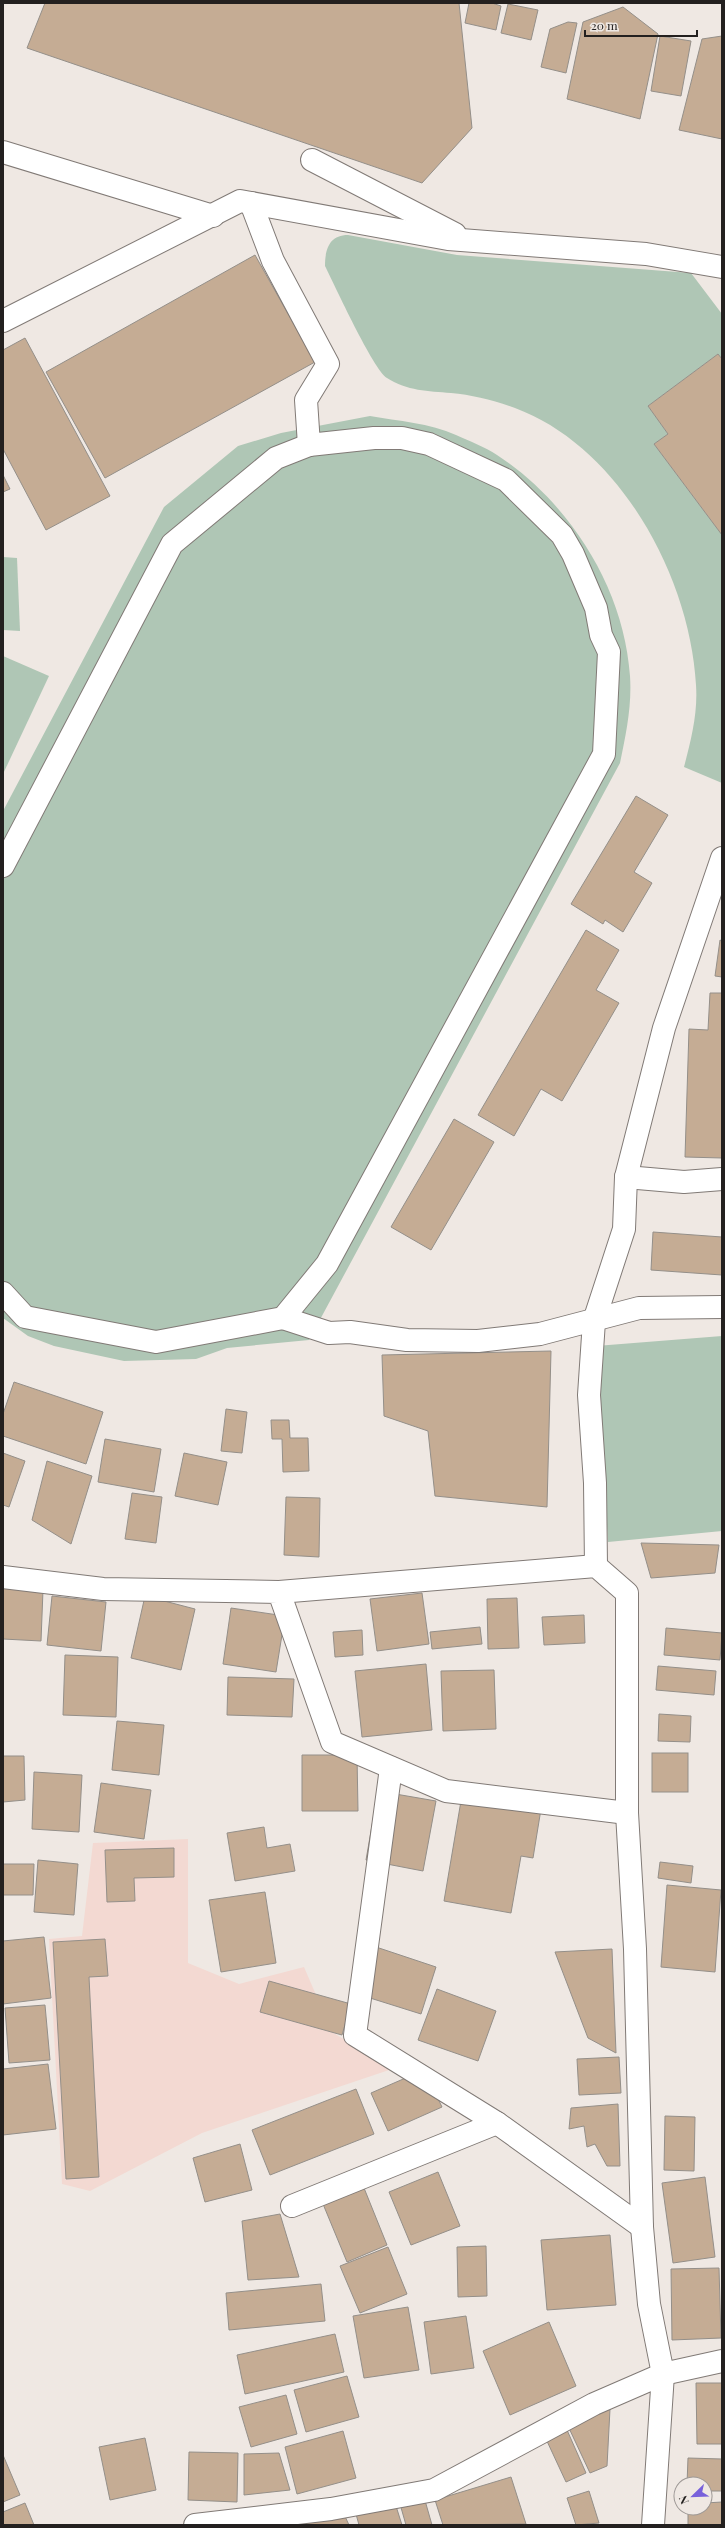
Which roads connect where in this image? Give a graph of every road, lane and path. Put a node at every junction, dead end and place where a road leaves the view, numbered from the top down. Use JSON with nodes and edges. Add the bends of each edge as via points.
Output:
{"nodes":[{"id":1,"x":3,"y":152,"type":"edge"},
{"id":2,"x":312,"y":160,"type":"dead end"},
{"id":3,"x":251,"y":203,"type":"junction"},
{"id":4,"x":213,"y":216,"type":"junction"},
{"id":5,"x":471,"y":241,"type":"junction"},
{"id":6,"x":722,"y":268,"type":"edge"},
{"id":7,"x":3,"y":321,"type":"edge"},
{"id":8,"x":309,"y":445,"type":"junction"},
{"id":9,"x":722,"y":858,"type":"edge"},
{"id":10,"x":3,"y":866,"type":"edge"},
{"id":11,"x":626,"y":1177,"type":"junction"},
{"id":12,"x":722,"y":1179,"type":"edge"},
{"id":13,"x":3,"y":1293,"type":"edge"},
{"id":14,"x":722,"y":1307,"type":"edge"},
{"id":15,"x":283,"y":1318,"type":"junction"},
{"id":16,"x":594,"y":1322,"type":"junction"},
{"id":17,"x":596,"y":1566,"type":"junction"},
{"id":18,"x":3,"y":1577,"type":"edge"},
{"id":19,"x":279,"y":1592,"type":"junction"},
{"id":20,"x":391,"y":1768,"type":"junction"},
{"id":21,"x":627,"y":1813,"type":"junction"},
{"id":22,"x":497,"y":2123,"type":"junction"},
{"id":23,"x":292,"y":2206,"type":"dead end"},
{"id":24,"x":642,"y":2228,"type":"junction"},
{"id":25,"x":722,"y":2361,"type":"edge"},
{"id":26,"x":663,"y":2374,"type":"junction"},
{"id":27,"x":195,"y":2525,"type":"edge"},
{"id":28,"x":653,"y":2525,"type":"edge"}],
"edges":[{"from":1,"to":4,"type":"street"},
{"from":2,"to":5,"type":"street"},
{"from":3,"to":4,"type":"street","via":[[240,201]]},
{"from":3,"to":5,"type":"street"},
{"from":3,"to":8,"type":"street","via":[[273,261],[328,364],[306,400]]},
{"from":4,"to":7,"type":"street"},
{"from":5,"to":6,"type":"street","via":[[646,254]]},
{"from":8,"to":10,"type":"street","via":[[276,458],[172,544]]},
{"from":8,"to":15,"type":"street","via":[[374,438],[402,438],[429,444],[506,480],[562,535],[596,608],[601,635],[609,652],[604,754],[327,1264]]},
{"from":9,"to":11,"type":"street","via":[[664,1028]]},
{"from":11,"to":12,"type":"street","via":[[684,1182]]},
{"from":11,"to":16,"type":"street","via":[[624,1229]]},
{"from":13,"to":15,"type":"street","via":[[25,1317],[156,1342]]},
{"from":14,"to":16,"type":"street","via":[[639,1308]]},
{"from":15,"to":16,"type":"street","via":[[329,1333],[350,1332],[378,1337],[435,1341],[478,1341],[540,1334]]},
{"from":16,"to":17,"type":"street","via":[[589,1395],[595,1483]]},
{"from":17,"to":19,"type":"street"},
{"from":17,"to":21,"type":"street","via":[[627,1592]]},
{"from":18,"to":19,"type":"street","via":[[103,1589]]},
{"from":19,"to":20,"type":"street","via":[[332,1742]]},
{"from":20,"to":21,"type":"street","via":[[446,1791]]},
{"from":20,"to":22,"type":"street","via":[[355,2035]]},
{"from":21,"to":24,"type":"street","via":[[635,1957]]},
{"from":22,"to":23,"type":"street"},
{"from":22,"to":24,"type":"street"},
{"from":24,"to":26,"type":"street","via":[[649,2304]]},
{"from":25,"to":26,"type":"street"},
{"from":26,"to":27,"type":"street","via":[[594,2404],[434,2490],[331,2509]]},
{"from":26,"to":28,"type":"street"}]}
